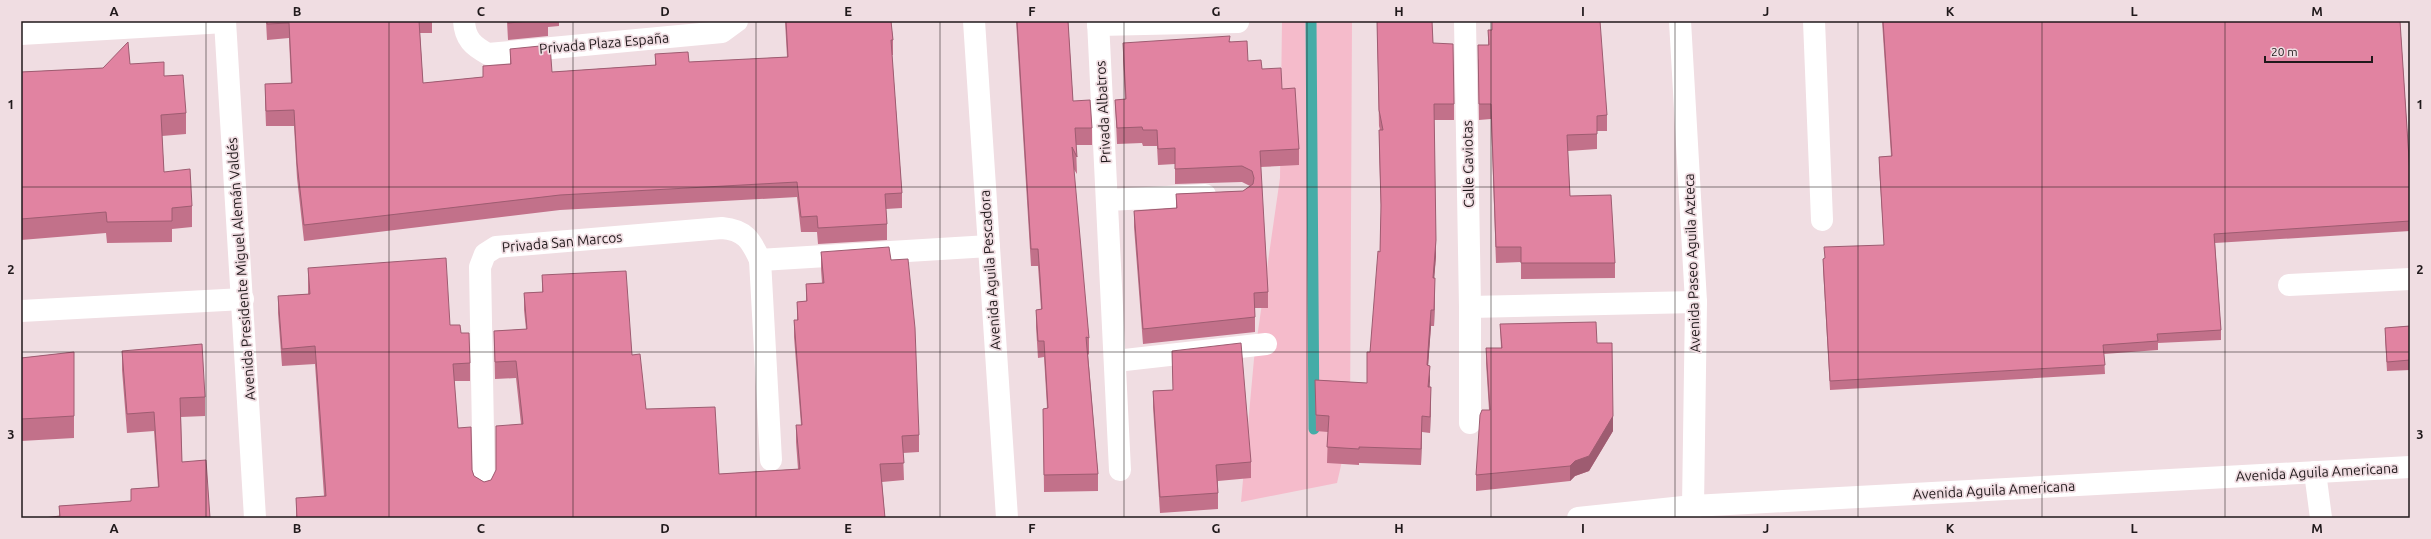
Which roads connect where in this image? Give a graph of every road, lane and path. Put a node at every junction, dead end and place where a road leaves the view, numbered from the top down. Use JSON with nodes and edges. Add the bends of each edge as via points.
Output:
{"nodes":[{"id":1,"x":224,"y":21,"type":"edge"},
{"id":2,"x":464,"y":21,"type":"edge"},
{"id":3,"x":737,"y":21,"type":"edge"},
{"id":4,"x":974,"y":21,"type":"edge"},
{"id":5,"x":1465,"y":21,"type":"edge"},
{"id":6,"x":1680,"y":21,"type":"edge"},
{"id":7,"x":1814,"y":21,"type":"edge"},
{"id":8,"x":1238,"y":22,"type":"edge"},
{"id":9,"x":1098,"y":23,"type":"edge"},
{"id":10,"x":21,"y":34,"type":"edge"},
{"id":11,"x":1227,"y":194,"type":"edge"},
{"id":12,"x":1108,"y":200,"type":"junction"},
{"id":13,"x":1822,"y":220,"type":"dead end"},
{"id":14,"x":989,"y":246,"type":"junction"},
{"id":15,"x":760,"y":260,"type":"junction"},
{"id":16,"x":2410,"y":279,"type":"edge"},
{"id":17,"x":2289,"y":285,"type":"dead end"},
{"id":18,"x":243,"y":299,"type":"junction"},
{"id":19,"x":1696,"y":302,"type":"junction"},
{"id":20,"x":1470,"y":307,"type":"junction"},
{"id":21,"x":21,"y":311,"type":"edge"},
{"id":22,"x":1266,"y":344,"type":"dead end"},
{"id":23,"x":1116,"y":361,"type":"junction"},
{"id":24,"x":1470,"y":422,"type":"dead end"},
{"id":25,"x":771,"y":460,"type":"dead end"},
{"id":26,"x":2410,"y":467,"type":"edge"},
{"id":27,"x":1120,"y":470,"type":"dead end"},
{"id":28,"x":2315,"y":472,"type":"junction"},
{"id":29,"x":484,"y":486,"type":"edge"},
{"id":30,"x":1691,"y":512,"type":"edge"},
{"id":31,"x":255,"y":518,"type":"edge"},
{"id":32,"x":1007,"y":518,"type":"edge"},
{"id":33,"x":1578,"y":518,"type":"edge"},
{"id":34,"x":2321,"y":518,"type":"edge"}],
"edges":[{"from":1,"to":10,"type":"street"},
{"from":1,"to":18,"type":"street","name":"Avenida Presidente Miguel Alemán Valdés"},
{"from":2,"to":3,"type":"street","name":"Privada Plaza España","via":[[464,30],[472,45],[488,54],[722,32]]},
{"from":4,"to":14,"type":"street","name":"Avenida Aguila Pescadora"},
{"from":5,"to":20,"type":"street","name":"Calle Gaviotas"},
{"from":6,"to":19,"type":"street","name":"Avenida Paseo Aguila Azteca"},
{"from":7,"to":13,"type":"street"},
{"from":8,"to":9,"type":"street","name":"Privada Albatros"},
{"from":9,"to":12,"type":"street","name":"Privada Albatros"},
{"from":11,"to":12,"type":"street"},
{"from":12,"to":23,"type":"street","name":"Privada Albatros"},
{"from":14,"to":15,"type":"street"},
{"from":14,"to":32,"type":"street","name":"Avenida Aguila Pescadora"},
{"from":15,"to":25,"type":"street","name":"Privada San Marcos"},
{"from":15,"to":29,"type":"street","name":"Privada San Marcos","via":[[752,242],[736,229],[722,228],[496,247],[485,254],[480,267]]},
{"from":16,"to":17,"type":"street"},
{"from":18,"to":21,"type":"street"},
{"from":18,"to":31,"type":"street","name":"Avenida Presidente Miguel Alemán Valdés"},
{"from":19,"to":20,"type":"street"},
{"from":19,"to":30,"type":"street","name":"Avenida Paseo Aguila Azteca"},
{"from":20,"to":24,"type":"street","name":"Calle Gaviotas"},
{"from":22,"to":23,"type":"street"},
{"from":23,"to":27,"type":"street","name":"Privada Albatros"},
{"from":26,"to":28,"type":"street","name":"Avenida Aguila Americana"},
{"from":28,"to":30,"type":"street","name":"Avenida Aguila Americana"},
{"from":28,"to":34,"type":"street"},
{"from":30,"to":33,"type":"street","name":"Avenida Aguila Americana"}]}
